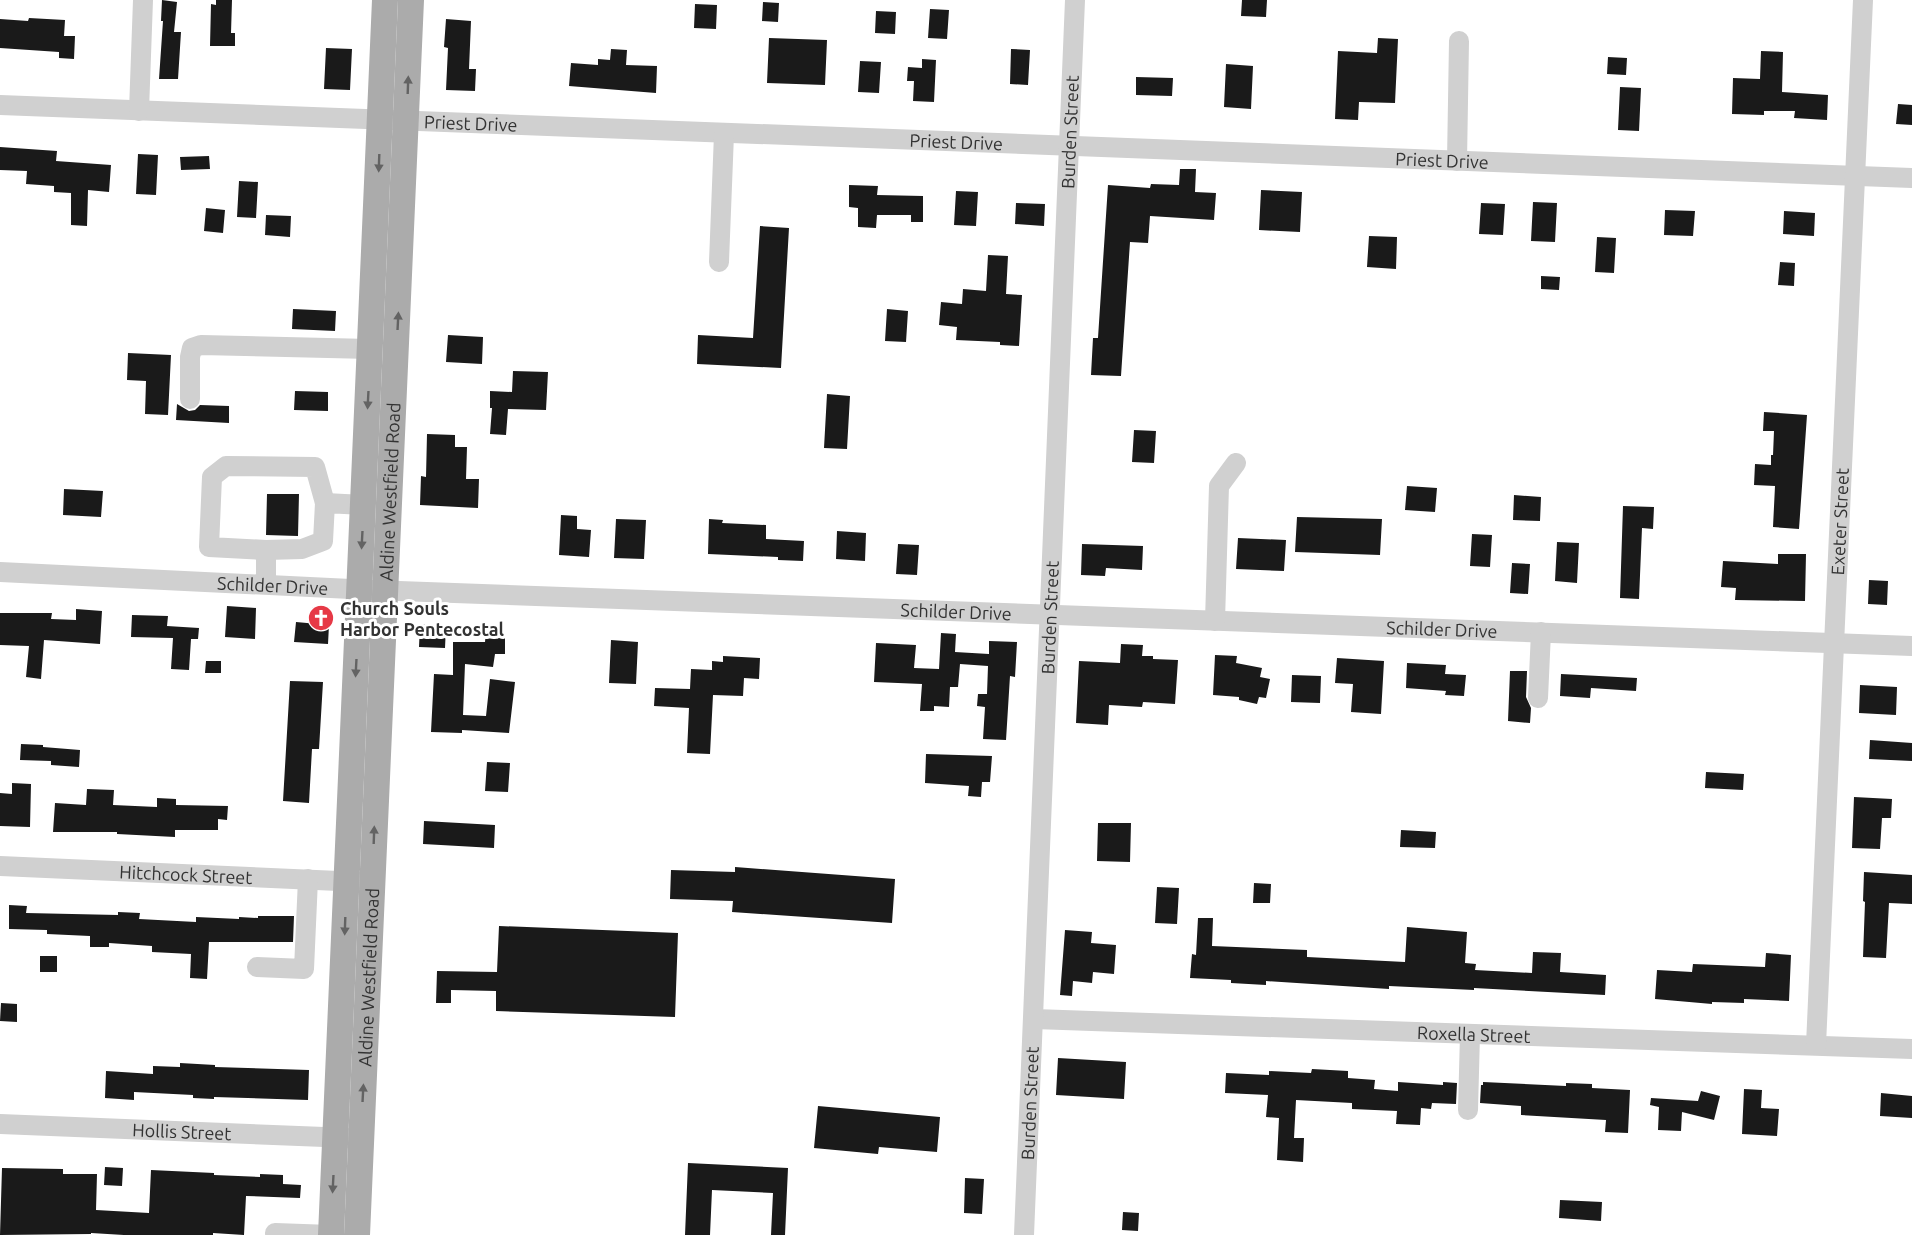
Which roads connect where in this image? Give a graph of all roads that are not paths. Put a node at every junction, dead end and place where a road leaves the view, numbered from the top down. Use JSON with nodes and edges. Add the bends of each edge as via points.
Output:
{"nodes":[{"id":1,"x":144,"y":0,"type":"edge"},
{"id":2,"x":385,"y":0,"type":"edge"},
{"id":3,"x":411,"y":0,"type":"edge"},
{"id":4,"x":1075,"y":0,"type":"edge"},
{"id":5,"x":1863,"y":0,"type":"edge"},
{"id":6,"x":1460,"y":41,"type":"dead end"},
{"id":7,"x":0,"y":105,"type":"edge"},
{"id":8,"x":139,"y":111,"type":"junction"},
{"id":9,"x":380,"y":120,"type":"junction"},
{"id":10,"x":407,"y":122,"type":"junction"},
{"id":11,"x":724,"y":134,"type":"junction"},
{"id":12,"x":1068,"y":146,"type":"junction"},
{"id":13,"x":1456,"y":161,"type":"junction"},
{"id":14,"x":1856,"y":176,"type":"junction"},
{"id":15,"x":1912,"y":178,"type":"edge"},
{"id":16,"x":719,"y":262,"type":"dead end"},
{"id":17,"x":370,"y":353,"type":"junction"},
{"id":18,"x":396,"y":359,"type":"junction"},
{"id":19,"x":190,"y":399,"type":"dead end"},
{"id":20,"x":1236,"y":463,"type":"dead end"},
{"id":21,"x":325,"y":504,"type":"junction"},
{"id":22,"x":364,"y":505,"type":"junction"},
{"id":23,"x":266,"y":550,"type":"junction"},
{"id":24,"x":0,"y":572,"type":"edge"},
{"id":25,"x":266,"y":585,"type":"junction"},
{"id":26,"x":360,"y":589,"type":"junction"},
{"id":27,"x":386,"y":590,"type":"junction"},
{"id":28,"x":1048,"y":615,"type":"junction"},
{"id":29,"x":1215,"y":621,"type":"junction"},
{"id":30,"x":1542,"y":633,"type":"junction"},
{"id":31,"x":1833,"y":643,"type":"junction"},
{"id":32,"x":1912,"y":646,"type":"edge"},
{"id":33,"x":1538,"y":698,"type":"dead end"},
{"id":34,"x":0,"y":866,"type":"edge"},
{"id":35,"x":308,"y":879,"type":"junction"},
{"id":36,"x":346,"y":881,"type":"junction"},
{"id":37,"x":373,"y":882,"type":"junction"},
{"id":38,"x":257,"y":967,"type":"dead end"},
{"id":39,"x":1034,"y":1019,"type":"junction"},
{"id":40,"x":341,"y":1022,"type":"junction"},
{"id":41,"x":367,"y":1022,"type":"junction"},
{"id":42,"x":1470,"y":1034,"type":"junction"},
{"id":43,"x":1816,"y":1046,"type":"junction"},
{"id":44,"x":1912,"y":1049,"type":"edge"},
{"id":45,"x":1468,"y":1110,"type":"dead end"},
{"id":46,"x":0,"y":1124,"type":"edge"},
{"id":47,"x":335,"y":1138,"type":"junction"},
{"id":48,"x":361,"y":1139,"type":"junction"},
{"id":49,"x":275,"y":1233,"type":"dead end"},
{"id":50,"x":331,"y":1235,"type":"edge"},
{"id":51,"x":357,"y":1235,"type":"edge"},
{"id":52,"x":1024,"y":1235,"type":"edge"}],
"edges":[{"from":1,"to":8,"type":"street"},
{"from":2,"to":9,"type":"main road","name":"Aldine Westfield Road"},
{"from":10,"to":3,"type":"main road","name":"Aldine Westfield Road","one_way":true},
{"from":4,"to":12,"type":"street","name":"Burden Street"},
{"from":5,"to":14,"type":"street","name":"Exeter Street"},
{"from":6,"to":13,"type":"street"},
{"from":7,"to":8,"type":"street","name":"Priest Drive"},
{"from":8,"to":9,"type":"street","name":"Priest Drive"},
{"from":9,"to":10,"type":"street","name":"Priest Drive"},
{"from":9,"to":17,"type":"main road","name":"Aldine Westfield Road","one_way":true},
{"from":10,"to":11,"type":"street","name":"Priest Drive"},
{"from":18,"to":10,"type":"main road","name":"Aldine Westfield Road","one_way":true},
{"from":11,"to":12,"type":"street","name":"Priest Drive"},
{"from":11,"to":16,"type":"street"},
{"from":12,"to":13,"type":"street","name":"Priest Drive"},
{"from":12,"to":28,"type":"street","name":"Burden Street"},
{"from":13,"to":14,"type":"street","name":"Priest Drive"},
{"from":14,"to":15,"type":"street","name":"Priest Drive"},
{"from":14,"to":31,"type":"street","name":"Exeter Street"},
{"from":17,"to":18,"type":"main road"},
{"from":17,"to":19,"type":"street","via":[[201,345],[192,348],[190,357]]},
{"from":17,"to":22,"type":"main road","name":"Aldine Westfield Road","one_way":true},
{"from":18,"to":27,"type":"main road","name":"Aldine Westfield Road"},
{"from":20,"to":29,"type":"street","via":[[1220,486]]},
{"from":21,"to":22,"type":"street"},
{"from":21,"to":23,"type":"street","via":[[323,540],[302,549]]},
{"from":21,"to":23,"type":"street","via":[[315,467],[226,466],[212,477],[209,547]]},
{"from":22,"to":26,"type":"main road","name":"Aldine Westfield Road","one_way":true},
{"from":23,"to":25,"type":"street"},
{"from":24,"to":25,"type":"street","name":"Schilder Drive"},
{"from":25,"to":26,"type":"street","name":"Schilder Drive"},
{"from":26,"to":27,"type":"street","name":"Schilder Drive"},
{"from":26,"to":36,"type":"main road","name":"Aldine Westfield Road","one_way":true},
{"from":27,"to":28,"type":"street","name":"Schilder Drive"},
{"from":37,"to":27,"type":"main road","name":"Aldine Westfield Road","one_way":true},
{"from":28,"to":29,"type":"street","name":"Schilder Drive"},
{"from":28,"to":39,"type":"street","name":"Burden Street"},
{"from":29,"to":30,"type":"street","name":"Schilder Drive"},
{"from":30,"to":31,"type":"street","name":"Schilder Drive"},
{"from":30,"to":33,"type":"street"},
{"from":31,"to":32,"type":"street","name":"Schilder Drive"},
{"from":31,"to":43,"type":"street","name":"Exeter Street"},
{"from":34,"to":35,"type":"street","name":"Hitchcock Street"},
{"from":35,"to":36,"type":"street","name":"Hitchcock Street"},
{"from":35,"to":38,"type":"street","via":[[304,969]]},
{"from":36,"to":37,"type":"street","name":"Hitchcock Street"},
{"from":36,"to":40,"type":"main road","name":"Aldine Westfield Road","one_way":true},
{"from":37,"to":41,"type":"main road","name":"Aldine Westfield Road"},
{"from":39,"to":42,"type":"street","name":"Roxella Street"},
{"from":39,"to":52,"type":"street","name":"Burden Street"},
{"from":40,"to":41,"type":"main road"},
{"from":40,"to":47,"type":"main road","name":"Aldine Westfield Road"},
{"from":48,"to":41,"type":"main road","name":"Aldine Westfield Road","one_way":true},
{"from":42,"to":43,"type":"street","name":"Roxella Street"},
{"from":42,"to":45,"type":"street"},
{"from":43,"to":44,"type":"street","name":"Roxella Street"},
{"from":46,"to":47,"type":"street","name":"Hollis Street"},
{"from":47,"to":48,"type":"street","name":"Hollis Street"},
{"from":47,"to":50,"type":"main road","name":"Aldine Westfield Road","one_way":true},
{"from":48,"to":51,"type":"main road","name":"Aldine Westfield Road"},
{"from":49,"to":50,"type":"street"}]}
